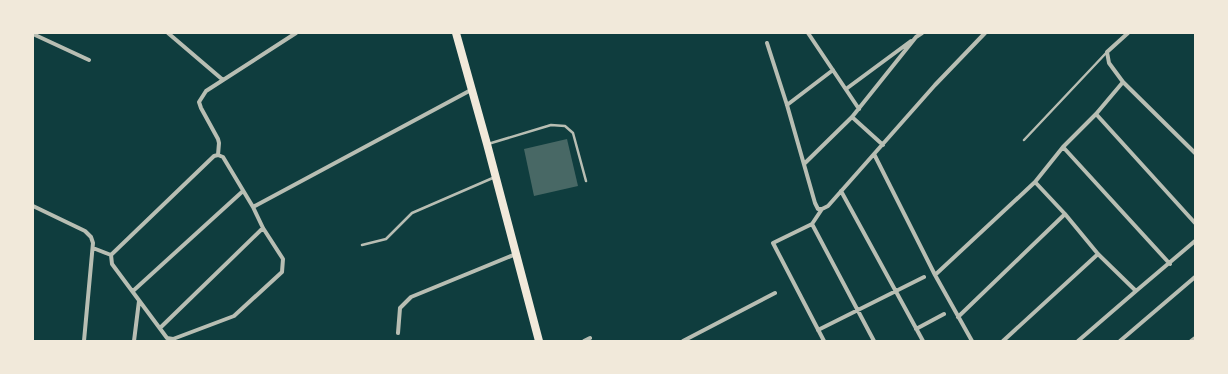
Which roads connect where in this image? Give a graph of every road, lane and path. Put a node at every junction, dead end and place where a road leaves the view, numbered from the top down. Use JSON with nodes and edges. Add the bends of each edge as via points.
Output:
{"nodes":[{"id":1,"x":168,"y":33,"type":"edge"},
{"id":2,"x":296,"y":33,"type":"edge"},
{"id":3,"x":456,"y":33,"type":"edge"},
{"id":4,"x":808,"y":33,"type":"edge"},
{"id":5,"x":922,"y":33,"type":"edge"},
{"id":6,"x":985,"y":33,"type":"edge"},
{"id":7,"x":1128,"y":33,"type":"edge"},
{"id":8,"x":33,"y":34,"type":"edge"},
{"id":9,"x":916,"y":37,"type":"junction"},
{"id":10,"x":767,"y":43,"type":"dead end"},
{"id":11,"x":1107,"y":52,"type":"junction"},
{"id":12,"x":89,"y":60,"type":"dead end"},
{"id":13,"x":833,"y":70,"type":"junction"},
{"id":14,"x":223,"y":80,"type":"junction"},
{"id":15,"x":1123,"y":82,"type":"junction"},
{"id":16,"x":846,"y":89,"type":"junction"},
{"id":17,"x":472,"y":90,"type":"junction"},
{"id":18,"x":787,"y":105,"type":"junction"},
{"id":19,"x":859,"y":109,"type":"junction"},
{"id":20,"x":1096,"y":114,"type":"junction"},
{"id":21,"x":852,"y":117,"type":"junction"},
{"id":22,"x":1024,"y":140,"type":"dead end"},
{"id":23,"x":487,"y":144,"type":"junction"},
{"id":24,"x":882,"y":144,"type":"junction"},
{"id":25,"x":1064,"y":147,"type":"junction"},
{"id":26,"x":1195,"y":153,"type":"edge"},
{"id":27,"x":874,"y":154,"type":"junction"},
{"id":28,"x":218,"y":155,"type":"junction"},
{"id":29,"x":804,"y":164,"type":"junction"},
{"id":30,"x":496,"y":176,"type":"junction"},
{"id":31,"x":586,"y":181,"type":"dead end"},
{"id":32,"x":1035,"y":182,"type":"junction"},
{"id":33,"x":243,"y":191,"type":"junction"},
{"id":34,"x":841,"y":191,"type":"junction"},
{"id":35,"x":33,"y":206,"type":"edge"},
{"id":36,"x":253,"y":207,"type":"junction"},
{"id":37,"x":822,"y":209,"type":"junction"},
{"id":38,"x":1065,"y":214,"type":"junction"},
{"id":39,"x":1195,"y":223,"type":"edge"},
{"id":40,"x":812,"y":224,"type":"junction"},
{"id":41,"x":263,"y":228,"type":"junction"},
{"id":42,"x":1195,"y":241,"type":"edge"},
{"id":43,"x":362,"y":245,"type":"dead end"},
{"id":44,"x":93,"y":248,"type":"junction"},
{"id":45,"x":516,"y":254,"type":"junction"},
{"id":46,"x":1098,"y":254,"type":"junction"},
{"id":47,"x":111,"y":255,"type":"junction"},
{"id":48,"x":1170,"y":264,"type":"junction"},
{"id":49,"x":935,"y":275,"type":"junction"},
{"id":50,"x":924,"y":277,"type":"dead end"},
{"id":51,"x":1195,"y":277,"type":"edge"},
{"id":52,"x":132,"y":291,"type":"junction"},
{"id":53,"x":1136,"y":291,"type":"junction"},
{"id":54,"x":896,"y":292,"type":"junction"},
{"id":55,"x":775,"y":293,"type":"dead end"},
{"id":56,"x":139,"y":300,"type":"junction"},
{"id":57,"x":857,"y":310,"type":"junction"},
{"id":58,"x":944,"y":314,"type":"dead end"},
{"id":59,"x":958,"y":318,"type":"junction"},
{"id":60,"x":160,"y":328,"type":"junction"},
{"id":61,"x":916,"y":329,"type":"junction"},
{"id":62,"x":818,"y":330,"type":"junction"},
{"id":63,"x":398,"y":333,"type":"dead end"},
{"id":64,"x":590,"y":338,"type":"dead end"},
{"id":65,"x":1195,"y":338,"type":"edge"},
{"id":66,"x":173,"y":340,"type":"edge"},
{"id":67,"x":84,"y":341,"type":"edge"},
{"id":68,"x":134,"y":341,"type":"edge"},
{"id":69,"x":539,"y":341,"type":"edge"},
{"id":70,"x":584,"y":341,"type":"edge"},
{"id":71,"x":683,"y":341,"type":"edge"},
{"id":72,"x":824,"y":341,"type":"edge"},
{"id":73,"x":874,"y":341,"type":"edge"},
{"id":74,"x":923,"y":341,"type":"edge"},
{"id":75,"x":972,"y":341,"type":"edge"},
{"id":76,"x":1003,"y":341,"type":"edge"},
{"id":77,"x":1078,"y":341,"type":"edge"},
{"id":78,"x":1120,"y":341,"type":"edge"},
{"id":79,"x":1191,"y":341,"type":"edge"}],
"edges":[{"from":1,"to":14,"type":"street"},
{"from":2,"to":14,"type":"street"},
{"from":3,"to":17,"type":"highway"},
{"from":4,"to":13,"type":"street"},
{"from":5,"to":9,"type":"street"},
{"from":6,"to":24,"type":"street"},
{"from":7,"to":11,"type":"street"},
{"from":8,"to":12,"type":"street"},
{"from":9,"to":16,"type":"street"},
{"from":9,"to":19,"type":"street"},
{"from":10,"to":18,"type":"street"},
{"from":11,"to":15,"type":"street","via":[[1109,63]]},
{"from":11,"to":22,"type":"lane"},
{"from":13,"to":16,"type":"street"},
{"from":13,"to":18,"type":"street"},
{"from":14,"to":28,"type":"street","via":[[206,91],[199,102],[218,139]]},
{"from":15,"to":20,"type":"street"},
{"from":15,"to":26,"type":"street"},
{"from":16,"to":19,"type":"street"},
{"from":17,"to":23,"type":"highway"},
{"from":17,"to":36,"type":"street"},
{"from":18,"to":29,"type":"street"},
{"from":19,"to":21,"type":"street"},
{"from":20,"to":25,"type":"street"},
{"from":20,"to":39,"type":"street"},
{"from":21,"to":24,"type":"street"},
{"from":21,"to":29,"type":"street"},
{"from":23,"to":30,"type":"highway"},
{"from":23,"to":31,"type":"lane","via":[[551,125],[565,126],[573,133]]},
{"from":24,"to":27,"type":"street"},
{"from":25,"to":32,"type":"street"},
{"from":25,"to":48,"type":"street"},
{"from":27,"to":34,"type":"street"},
{"from":27,"to":49,"type":"street"},
{"from":28,"to":33,"type":"street","via":[[223,157]]},
{"from":28,"to":47,"type":"street","via":[[214,156]]},
{"from":29,"to":37,"type":"street","via":[[815,203]]},
{"from":30,"to":43,"type":"lane","via":[[412,213],[386,239]]},
{"from":30,"to":45,"type":"highway"},
{"from":32,"to":38,"type":"street"},
{"from":32,"to":49,"type":"street"},
{"from":33,"to":36,"type":"street"},
{"from":33,"to":52,"type":"street"},
{"from":34,"to":37,"type":"street"},
{"from":34,"to":54,"type":"street"},
{"from":35,"to":44,"type":"street","via":[[85,231],[91,238]]},
{"from":36,"to":41,"type":"street"},
{"from":37,"to":40,"type":"street"},
{"from":38,"to":46,"type":"street"},
{"from":38,"to":59,"type":"street"},
{"from":40,"to":57,"type":"street"},
{"from":40,"to":62,"type":"street","via":[[773,243]]},
{"from":41,"to":60,"type":"street"},
{"from":41,"to":66,"type":"street","via":[[283,259],[282,272],[234,316]]},
{"from":42,"to":48,"type":"street"},
{"from":44,"to":47,"type":"street"},
{"from":44,"to":67,"type":"street"},
{"from":45,"to":63,"type":"street","via":[[411,297],[400,308]]},
{"from":45,"to":69,"type":"highway"},
{"from":46,"to":53,"type":"street"},
{"from":46,"to":76,"type":"street"},
{"from":47,"to":52,"type":"street","via":[[112,264]]},
{"from":48,"to":53,"type":"street"},
{"from":49,"to":59,"type":"street"},
{"from":50,"to":54,"type":"street"},
{"from":51,"to":78,"type":"street"},
{"from":52,"to":56,"type":"street"},
{"from":53,"to":77,"type":"street"},
{"from":54,"to":57,"type":"street"},
{"from":54,"to":61,"type":"street"},
{"from":55,"to":71,"type":"street"},
{"from":56,"to":60,"type":"street"},
{"from":56,"to":68,"type":"street"},
{"from":57,"to":62,"type":"street"},
{"from":57,"to":73,"type":"street"},
{"from":58,"to":61,"type":"street"},
{"from":59,"to":75,"type":"street"},
{"from":60,"to":66,"type":"street","via":[[167,338]]},
{"from":61,"to":74,"type":"street"},
{"from":62,"to":72,"type":"street"},
{"from":64,"to":70,"type":"street"},
{"from":65,"to":79,"type":"street"}]}
